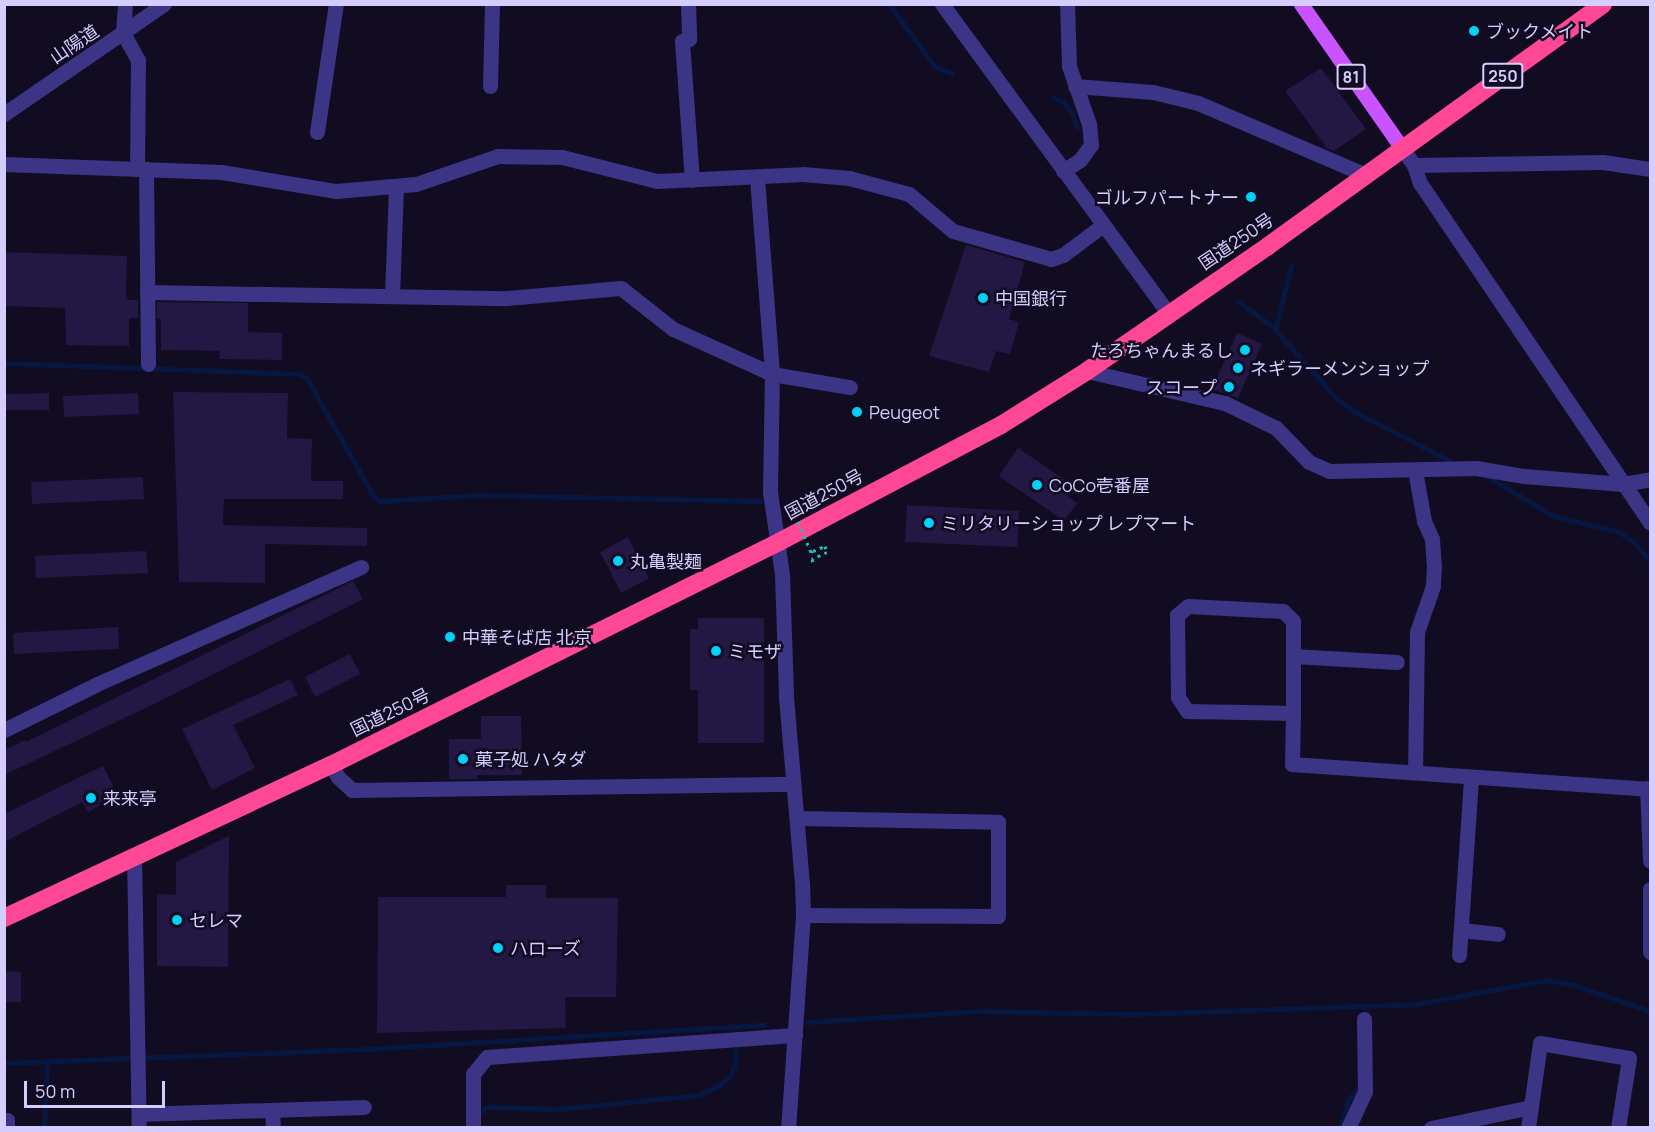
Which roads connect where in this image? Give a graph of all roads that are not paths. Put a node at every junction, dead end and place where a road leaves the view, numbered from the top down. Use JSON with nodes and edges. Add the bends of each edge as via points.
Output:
{"nodes":[{"id":1,"x":125,"y":4,"type":"edge"},
{"id":2,"x":164,"y":4,"type":"edge"},
{"id":3,"x":336,"y":4,"type":"edge"},
{"id":4,"x":492,"y":4,"type":"edge"},
{"id":5,"x":688,"y":4,"type":"edge"},
{"id":6,"x":942,"y":4,"type":"edge"},
{"id":7,"x":1067,"y":4,"type":"edge"},
{"id":8,"x":1301,"y":4,"type":"edge"},
{"id":9,"x":1604,"y":4,"type":"edge"},
{"id":10,"x":123,"y":33,"type":"junction"},
{"id":11,"x":490,"y":86,"type":"dead end"},
{"id":12,"x":1076,"y":86,"type":"junction"},
{"id":13,"x":4,"y":114,"type":"edge"},
{"id":14,"x":317,"y":132,"type":"dead end"},
{"id":15,"x":1402,"y":148,"type":"junction"},
{"id":16,"x":4,"y":164,"type":"edge"},
{"id":17,"x":1414,"y":165,"type":"junction"},
{"id":18,"x":142,"y":169,"type":"junction"},
{"id":19,"x":1650,"y":169,"type":"edge"},
{"id":20,"x":1063,"y":171,"type":"junction"},
{"id":21,"x":1366,"y":175,"type":"junction"},
{"id":22,"x":757,"y":178,"type":"junction"},
{"id":23,"x":692,"y":180,"type":"junction"},
{"id":24,"x":396,"y":186,"type":"junction"},
{"id":25,"x":1103,"y":225,"type":"junction"},
{"id":26,"x":147,"y":292,"type":"junction"},
{"id":27,"x":392,"y":296,"type":"junction"},
{"id":28,"x":1167,"y":313,"type":"junction"},
{"id":29,"x":147,"y":364,"type":"dead end"},
{"id":30,"x":1094,"y":372,"type":"junction"},
{"id":31,"x":772,"y":374,"type":"junction"},
{"id":32,"x":850,"y":387,"type":"dead end"},
{"id":33,"x":1415,"y":470,"type":"junction"},
{"id":34,"x":1650,"y":479,"type":"edge"},
{"id":35,"x":1623,"y":484,"type":"junction"},
{"id":36,"x":1650,"y":523,"type":"edge"},
{"id":37,"x":779,"y":542,"type":"junction"},
{"id":38,"x":361,"y":567,"type":"dead end"},
{"id":39,"x":1293,"y":656,"type":"junction"},
{"id":40,"x":1397,"y":662,"type":"dead end"},
{"id":41,"x":1293,"y":713,"type":"junction"},
{"id":42,"x":4,"y":730,"type":"edge"},
{"id":43,"x":331,"y":765,"type":"junction"},
{"id":44,"x":1415,"y":771,"type":"junction"},
{"id":45,"x":1471,"y":778,"type":"junction"},
{"id":46,"x":794,"y":784,"type":"junction"},
{"id":47,"x":1649,"y":788,"type":"edge"},
{"id":48,"x":797,"y":818,"type":"junction"},
{"id":49,"x":134,"y":855,"type":"junction"},
{"id":50,"x":1650,"y":861,"type":"edge"},
{"id":51,"x":1650,"y":889,"type":"edge"},
{"id":52,"x":803,"y":915,"type":"junction"},
{"id":53,"x":4,"y":918,"type":"edge"},
{"id":54,"x":1461,"y":930,"type":"junction"},
{"id":55,"x":1498,"y":934,"type":"dead end"},
{"id":56,"x":1650,"y":952,"type":"edge"},
{"id":57,"x":1459,"y":955,"type":"dead end"},
{"id":58,"x":1364,"y":1019,"type":"dead end"},
{"id":59,"x":795,"y":1035,"type":"junction"},
{"id":60,"x":364,"y":1107,"type":"dead end"},
{"id":61,"x":1531,"y":1107,"type":"junction"},
{"id":62,"x":272,"y":1110,"type":"junction"},
{"id":63,"x":4,"y":1120,"type":"edge"},
{"id":64,"x":473,"y":1120,"type":"edge"},
{"id":65,"x":139,"y":1121,"type":"edge"},
{"id":66,"x":7,"y":1128,"type":"edge"},
{"id":67,"x":273,"y":1128,"type":"edge"},
{"id":68,"x":788,"y":1128,"type":"edge"},
{"id":69,"x":1348,"y":1128,"type":"edge"},
{"id":70,"x":1431,"y":1128,"type":"edge"},
{"id":71,"x":1528,"y":1128,"type":"edge"},
{"id":72,"x":1618,"y":1128,"type":"edge"}],
"edges":[{"from":1,"to":10,"type":"street"},
{"from":2,"to":10,"type":"street","name":"山陽道"},
{"from":3,"to":14,"type":"street"},
{"from":4,"to":11,"type":"street"},
{"from":5,"to":23,"type":"street","via":[[689,39],[682,40]]},
{"from":6,"to":20,"type":"street"},
{"from":7,"to":12,"type":"street","via":[[1069,66]]},
{"from":8,"to":15,"type":"main road","number":"81"},
{"from":9,"to":15,"type":"highway","name":"国道250号","number":"250"},
{"from":10,"to":13,"type":"street","name":"山陽道"},
{"from":10,"to":18,"type":"street","via":[[138,60]]},
{"from":12,"to":20,"type":"street","via":[[1089,124],[1091,145],[1080,160]]},
{"from":12,"to":21,"type":"street","via":[[1153,92],[1198,103]]},
{"from":15,"to":17,"type":"street"},
{"from":15,"to":21,"type":"highway","name":"国道250号","number":"250"},
{"from":16,"to":18,"type":"street"},
{"from":17,"to":19,"type":"street","via":[[1603,162]]},
{"from":17,"to":35,"type":"street","via":[[1420,183]]},
{"from":18,"to":24,"type":"street","via":[[221,172],[336,191]]},
{"from":18,"to":26,"type":"street"},
{"from":20,"to":25,"type":"street"},
{"from":21,"to":28,"type":"highway","name":"国道250号","number":"250"},
{"from":22,"to":23,"type":"street"},
{"from":22,"to":25,"type":"street","via":[[803,174],[849,178],[909,194],[953,231],[1051,259],[1063,255]]},
{"from":22,"to":31,"type":"street"},
{"from":23,"to":24,"type":"street","via":[[657,181],[562,157],[498,156],[416,184]]},
{"from":24,"to":27,"type":"street"},
{"from":25,"to":28,"type":"street"},
{"from":26,"to":27,"type":"street"},
{"from":26,"to":29,"type":"street"},
{"from":27,"to":31,"type":"street","via":[[507,298],[621,288],[673,329]]},
{"from":28,"to":30,"type":"highway","name":"国道250号","number":"250"},
{"from":30,"to":33,"type":"street","via":[[1225,403],[1276,428],[1309,462],[1329,471]]},
{"from":30,"to":37,"type":"highway","name":"国道250号","number":"250"},
{"from":31,"to":32,"type":"street"},
{"from":31,"to":37,"type":"street","via":[[770,492]]},
{"from":33,"to":35,"type":"street","via":[[1476,468]]},
{"from":33,"to":44,"type":"street","via":[[1434,566],[1433,586],[1417,632]]},
{"from":34,"to":35,"type":"street"},
{"from":35,"to":36,"type":"street"},
{"from":37,"to":43,"type":"highway","name":"国道250号","number":"250"},
{"from":37,"to":46,"type":"street"},
{"from":38,"to":42,"type":"street","via":[[97,684]]},
{"from":39,"to":40,"type":"street"},
{"from":39,"to":41,"type":"street"},
{"from":39,"to":41,"type":"street","via":[[1293,621],[1283,611],[1188,606],[1177,615],[1178,697],[1186,711]]},
{"from":41,"to":44,"type":"street","via":[[1292,764]]},
{"from":43,"to":46,"type":"street","via":[[352,790]]},
{"from":43,"to":49,"type":"highway","name":"国道250号","number":"250"},
{"from":44,"to":45,"type":"street"},
{"from":45,"to":47,"type":"street"},
{"from":45,"to":54,"type":"street"},
{"from":46,"to":48,"type":"street"},
{"from":47,"to":50,"type":"street"},
{"from":48,"to":52,"type":"street"},
{"from":48,"to":52,"type":"street","via":[[998,822],[998,916]]},
{"from":49,"to":53,"type":"highway","name":"国道250号","number":"250"},
{"from":49,"to":65,"type":"street"},
{"from":51,"to":56,"type":"street"},
{"from":52,"to":59,"type":"street"},
{"from":54,"to":55,"type":"street"},
{"from":54,"to":57,"type":"street"},
{"from":58,"to":69,"type":"street","via":[[1365,1092]]},
{"from":59,"to":64,"type":"street","via":[[487,1057],[473,1074]]},
{"from":59,"to":68,"type":"street"},
{"from":60,"to":62,"type":"street"},
{"from":61,"to":70,"type":"street"},
{"from":61,"to":71,"type":"street"},
{"from":61,"to":72,"type":"street","via":[[1540,1043],[1629,1058]]},
{"from":62,"to":65,"type":"street"},
{"from":62,"to":67,"type":"street"},
{"from":63,"to":66,"type":"street"}]}
